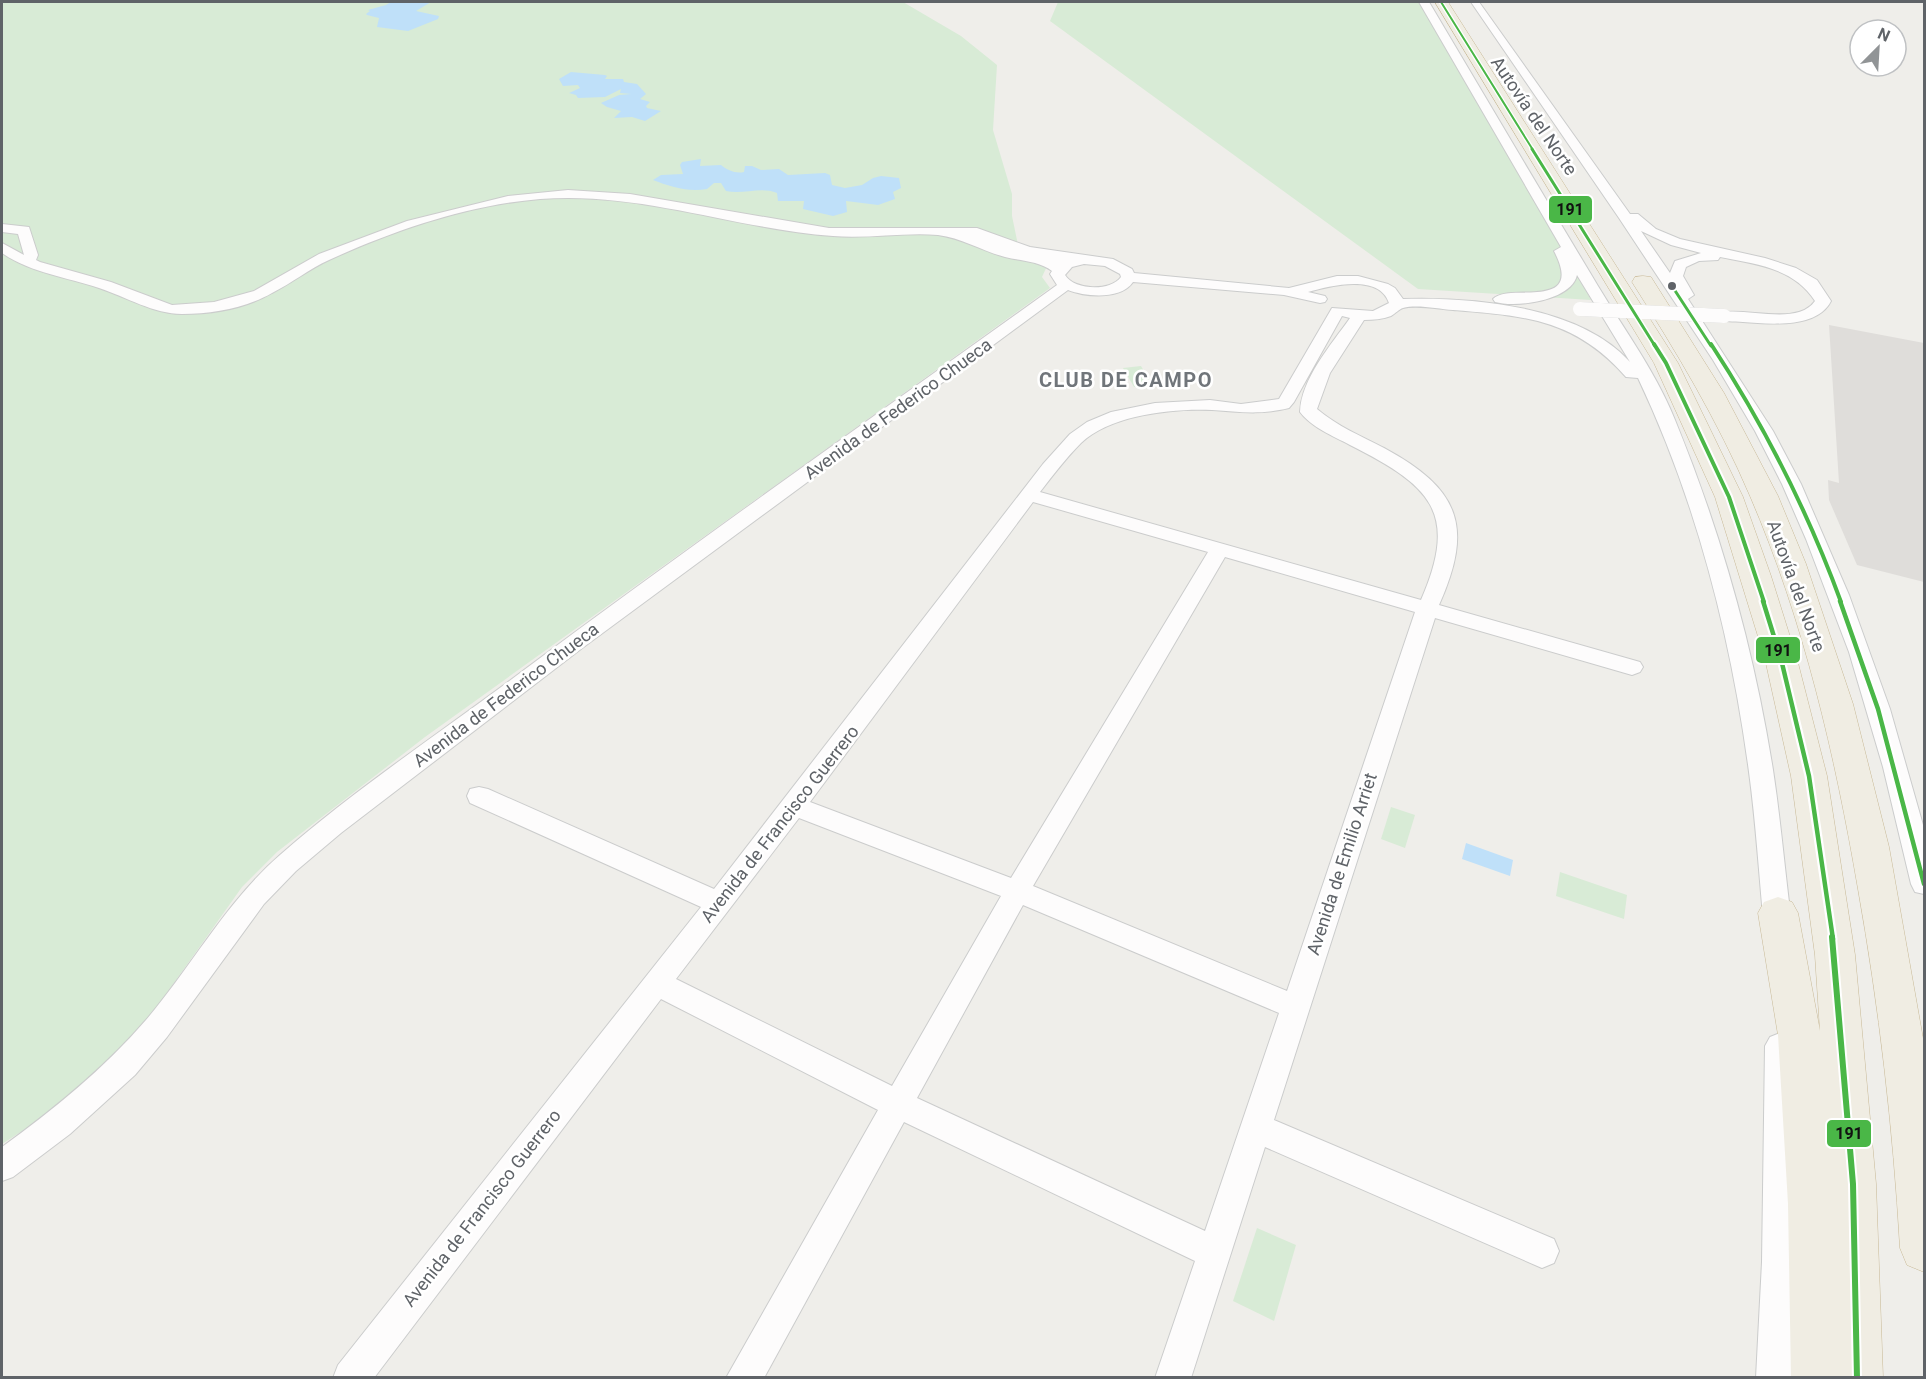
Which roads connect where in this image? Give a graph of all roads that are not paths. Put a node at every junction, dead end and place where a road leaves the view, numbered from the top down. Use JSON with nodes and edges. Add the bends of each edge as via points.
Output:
{"nodes":[{"id":1,"x":1424,"y":2,"type":"edge"},
{"id":2,"x":1441,"y":2,"type":"edge"},
{"id":3,"x":1459,"y":2,"type":"edge"},
{"id":4,"x":1475,"y":2,"type":"edge"},
{"id":5,"x":1519,"y":94,"type":"dead end"},
{"id":6,"x":1593,"y":172,"type":"junction"},
{"id":7,"x":1539,"y":198,"type":"junction"},
{"id":8,"x":2,"y":228,"type":"edge"},
{"id":9,"x":17,"y":228,"type":"junction"},
{"id":10,"x":974,"y":235,"type":"junction"},
{"id":11,"x":2,"y":236,"type":"edge"},
{"id":12,"x":2,"y":242,"type":"edge"},
{"id":13,"x":2,"y":247,"type":"edge"},
{"id":14,"x":1621,"y":248,"type":"dead end"},
{"id":15,"x":1084,"y":260,"type":"junction"},
{"id":16,"x":1759,"y":261,"type":"junction"},
{"id":17,"x":28,"y":263,"type":"junction"},
{"id":18,"x":1063,"y":277,"type":"junction"},
{"id":19,"x":1128,"y":277,"type":"junction"},
{"id":20,"x":1327,"y":284,"type":"junction"},
{"id":21,"x":1284,"y":291,"type":"junction"},
{"id":22,"x":1394,"y":298,"type":"junction"},
{"id":23,"x":1320,"y":299,"type":"junction"},
{"id":24,"x":1417,"y":300,"type":"junction"},
{"id":25,"x":1337,"y":310,"type":"junction"},
{"id":26,"x":1360,"y":315,"type":"junction"},
{"id":27,"x":1734,"y":379,"type":"junction"},
{"id":28,"x":1296,"y":408,"type":"junction"},
{"id":29,"x":1681,"y":462,"type":"junction"},
{"id":30,"x":1029,"y":495,"type":"junction"},
{"id":31,"x":1220,"y":548,"type":"junction"},
{"id":32,"x":1427,"y":609,"type":"junction"},
{"id":33,"x":1632,"y":667,"type":"dead end"},
{"id":34,"x":479,"y":796,"type":"dead end"},
{"id":35,"x":794,"y":806,"type":"junction"},
{"id":36,"x":1924,"y":884,"type":"edge"},
{"id":37,"x":1017,"y":891,"type":"junction"},
{"id":38,"x":719,"y":903,"type":"junction"},
{"id":39,"x":1778,"y":913,"type":"junction"},
{"id":40,"x":656,"y":984,"type":"junction"},
{"id":41,"x":1295,"y":1007,"type":"junction"},
{"id":42,"x":898,"y":1104,"type":"junction"},
{"id":43,"x":1257,"y":1128,"type":"junction"},
{"id":44,"x":2,"y":1166,"type":"edge"},
{"id":45,"x":1924,"y":1248,"type":"edge"},
{"id":46,"x":1542,"y":1251,"type":"dead end"},
{"id":47,"x":1215,"y":1253,"type":"junction"},
{"id":48,"x":351,"y":1377,"type":"edge"},
{"id":49,"x":744,"y":1377,"type":"edge"},
{"id":50,"x":1173,"y":1377,"type":"edge"},
{"id":51,"x":1774,"y":1377,"type":"edge"},
{"id":52,"x":1817,"y":1377,"type":"edge"},
{"id":53,"x":1857,"y":1377,"type":"edge"}],
"edges":[{"from":1,"to":7,"type":"street"},
{"from":2,"to":53,"type":"highway","name":"Autovía del Norte","via":[[1666,363],[1729,497],[1756,576],[1809,776],[1836,955],[1853,1184]]},
{"from":3,"to":5,"type":"highway","name":"Autovía del Norte"},
{"from":4,"to":6,"type":"street"},
{"from":6,"to":16,"type":"street","via":[[1616,192],[1647,230],[1680,244]]},
{"from":6,"to":27,"type":"street"},
{"from":7,"to":24,"type":"street","via":[[1539,212],[1570,269],[1569,280],[1563,287],[1528,298]]},
{"from":7,"to":29,"type":"street","via":[[1639,363]]},
{"from":8,"to":9,"type":"street"},
{"from":9,"to":11,"type":"street"},
{"from":9,"to":17,"type":"street","via":[[24,230],[31,255]]},
{"from":10,"to":15,"type":"street","via":[[1028,251]]},
{"from":10,"to":17,"type":"street","via":[[969,231],[822,231],[610,196],[567,194],[473,207],[367,238],[309,264],[267,290],[223,306],[177,310]]},
{"from":10,"to":18,"type":"street","via":[[1006,253],[1049,262]]},
{"from":11,"to":12,"type":"street","via":[[6,238]]},
{"from":13,"to":17,"type":"street"},
{"from":14,"to":45,"type":"highway","name":"Autovía del Norte","via":[[1686,347],[1734,433],[1781,540],[1830,684],[1881,899],[1909,1081]]},
{"from":15,"to":18,"type":"street","name":"Avenida de Federico Chueca","via":[[1067,264]]},
{"from":15,"to":19,"type":"street","via":[[1114,264]]},
{"from":16,"to":24,"type":"street","bridge":true,"via":[[1793,273],[1814,286],[1822,301],[1820,307],[1804,316],[1786,318]]},
{"from":16,"to":27,"type":"street","via":[[1697,257],[1680,264],[1677,270],[1681,286],[1728,358]]},
{"from":18,"to":19,"type":"street","via":[[1083,290],[1105,291],[1125,283]]},
{"from":18,"to":44,"type":"street","name":"Avenida de Federico Chueca","via":[[1058,293],[573,644],[332,826],[255,896],[157,1028],[124,1065],[59,1124]]},
{"from":19,"to":21,"type":"street"},
{"from":20,"to":21,"type":"street"},
{"from":20,"to":22,"type":"street","via":[[1343,280],[1365,282]]},
{"from":20,"to":23,"type":"street","via":[[1318,293]]},
{"from":21,"to":23,"type":"street"},
{"from":22,"to":24,"type":"street"},
{"from":22,"to":26,"type":"street","via":[[1393,309],[1385,313]]},
{"from":23,"to":25,"type":"street"},
{"from":24,"to":29,"type":"street","via":[[1528,314],[1568,325],[1605,345],[1621,357],[1635,378]]},
{"from":25,"to":26,"type":"street"},
{"from":25,"to":28,"type":"street"},
{"from":26,"to":28,"type":"street","via":[[1310,396]]},
{"from":27,"to":36,"type":"street","via":[[1779,461],[1832,580],[1884,727]]},
{"from":28,"to":30,"type":"street","name":"Avenida de Francisco Guerrero","via":[[1210,405],[1155,408],[1117,416],[1076,438]]},
{"from":28,"to":32,"type":"street","name":"Avenida de Emilio Arriet","via":[[1409,472],[1432,494],[1447,517],[1442,578]]},
{"from":29,"to":39,"type":"street","via":[[1726,597],[1743,670],[1761,771]]},
{"from":30,"to":31,"type":"street"},
{"from":30,"to":35,"type":"street","name":"Avenida de Francisco Guerrero"},
{"from":31,"to":32,"type":"street"},
{"from":31,"to":37,"type":"street"},
{"from":32,"to":33,"type":"street"},
{"from":32,"to":41,"type":"street","name":"Avenida de Emilio Arriet"},
{"from":34,"to":38,"type":"street"},
{"from":35,"to":37,"type":"street"},
{"from":35,"to":38,"type":"street","name":"Avenida de Francisco Guerrero"},
{"from":37,"to":41,"type":"street"},
{"from":37,"to":42,"type":"street"},
{"from":38,"to":40,"type":"street","name":"Avenida de Francisco Guerrero"},
{"from":39,"to":51,"type":"street","via":[[1781,1104]]},
{"from":39,"to":52,"type":"highway","via":[[1799,1035],[1812,1204]]},
{"from":40,"to":42,"type":"street"},
{"from":40,"to":48,"type":"street","name":"Avenida de Francisco Guerrero"},
{"from":41,"to":43,"type":"street","name":"Avenida de Emilio Arriet"},
{"from":42,"to":47,"type":"street"},
{"from":42,"to":49,"type":"street"},
{"from":43,"to":46,"type":"street"},
{"from":43,"to":47,"type":"street","name":"Avenida de Emilio Arriet"},
{"from":47,"to":50,"type":"street","name":"Avenida de Emilio Arriet"}]}
